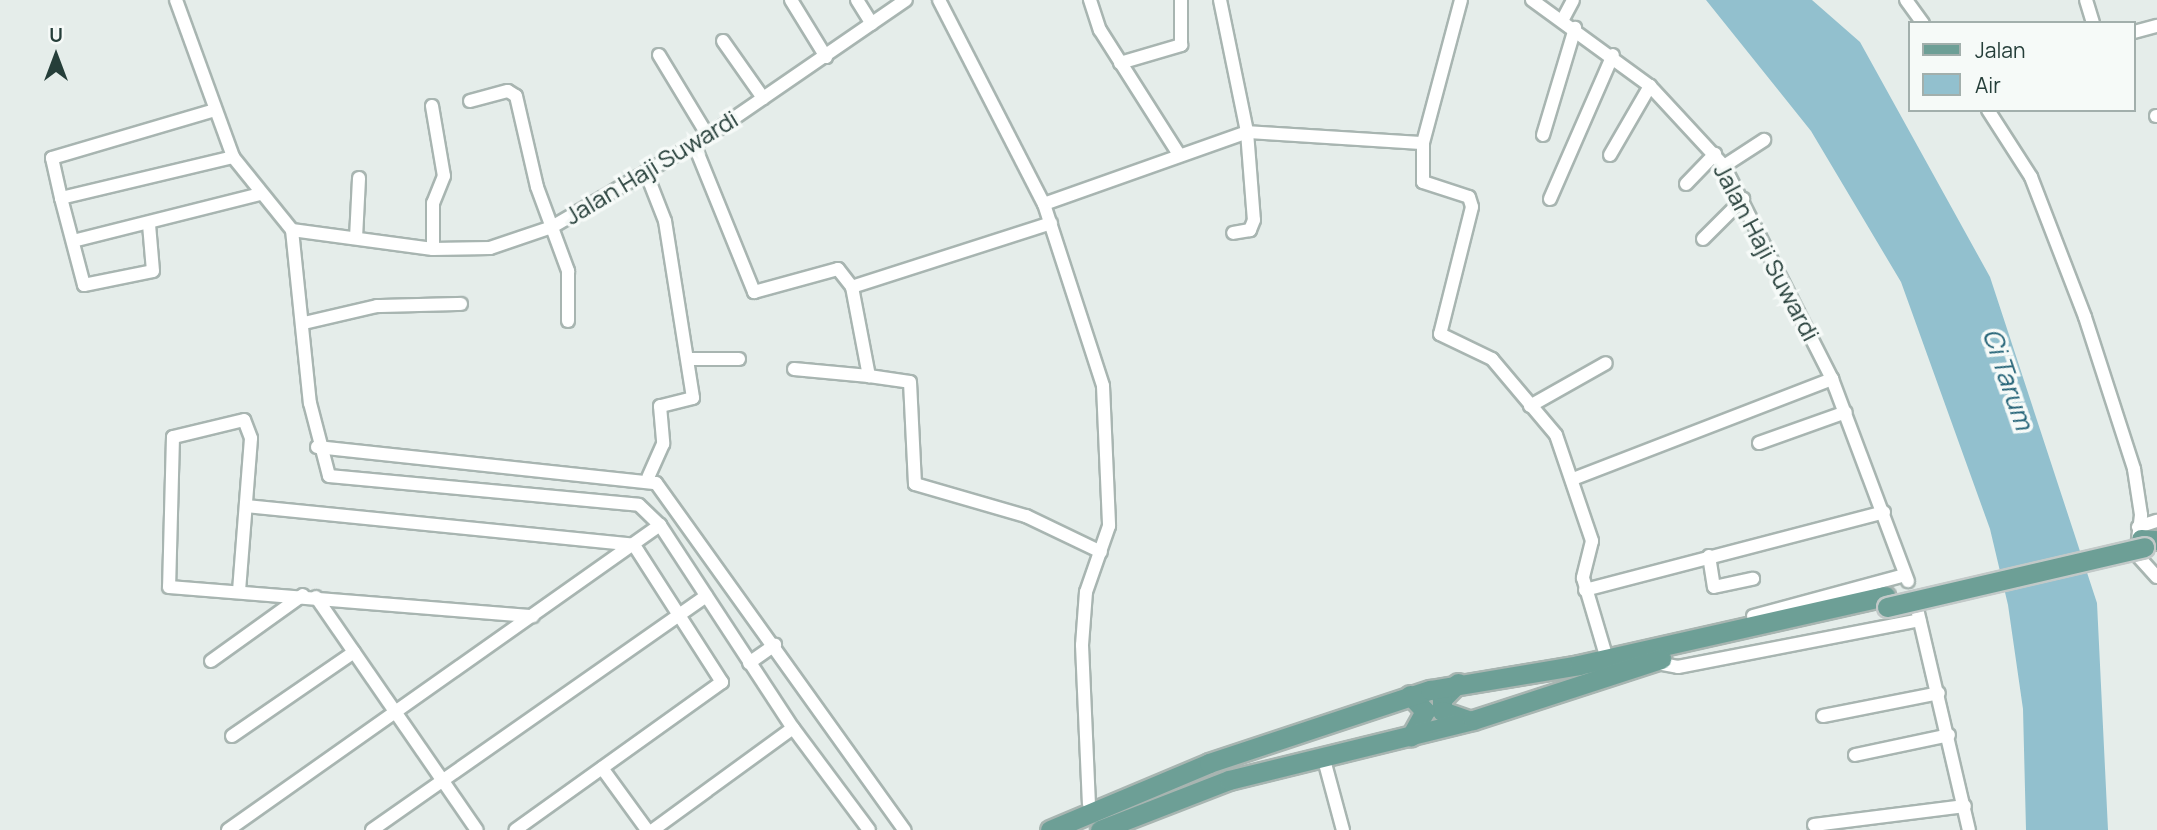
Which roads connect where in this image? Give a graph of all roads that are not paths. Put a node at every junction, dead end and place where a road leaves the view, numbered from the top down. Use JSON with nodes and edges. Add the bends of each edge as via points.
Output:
{"nodes":[{"id":1,"x":176,"y":0,"type":"edge"},
{"id":2,"x":791,"y":0,"type":"edge"},
{"id":3,"x":858,"y":0,"type":"edge"},
{"id":4,"x":906,"y":0,"type":"edge"},
{"id":5,"x":939,"y":0,"type":"edge"},
{"id":6,"x":1090,"y":0,"type":"edge"},
{"id":7,"x":1181,"y":0,"type":"edge"},
{"id":8,"x":1220,"y":0,"type":"edge"},
{"id":9,"x":1461,"y":0,"type":"edge"},
{"id":10,"x":1532,"y":0,"type":"edge"},
{"id":11,"x":1573,"y":0,"type":"edge"},
{"id":12,"x":1906,"y":0,"type":"edge"},
{"id":13,"x":2086,"y":0,"type":"edge"},
{"id":14,"x":1563,"y":19,"type":"junction"},
{"id":15,"x":1922,"y":21,"type":"edge"},
{"id":16,"x":2092,"y":21,"type":"edge"},
{"id":17,"x":872,"y":24,"type":"junction"},
{"id":18,"x":2157,"y":26,"type":"edge"},
{"id":19,"x":1575,"y":28,"type":"junction"},
{"id":20,"x":2136,"y":32,"type":"edge"},
{"id":21,"x":723,"y":41,"type":"dead end"},
{"id":22,"x":659,"y":55,"type":"dead end"},
{"id":23,"x":1613,"y":55,"type":"junction"},
{"id":24,"x":826,"y":57,"type":"junction"},
{"id":25,"x":1120,"y":62,"type":"junction"},
{"id":26,"x":1650,"y":86,"type":"junction"},
{"id":27,"x":763,"y":98,"type":"junction"},
{"id":28,"x":470,"y":101,"type":"dead end"},
{"id":29,"x":432,"y":106,"type":"dead end"},
{"id":30,"x":215,"y":110,"type":"junction"},
{"id":31,"x":1992,"y":112,"type":"edge"},
{"id":32,"x":1247,"y":132,"type":"junction"},
{"id":33,"x":1543,"y":135,"type":"dead end"},
{"id":34,"x":708,"y":136,"type":"junction"},
{"id":35,"x":1764,"y":140,"type":"dead end"},
{"id":36,"x":1423,"y":143,"type":"junction"},
{"id":37,"x":694,"y":144,"type":"junction"},
{"id":38,"x":1178,"y":153,"type":"junction"},
{"id":39,"x":1714,"y":154,"type":"junction"},
{"id":40,"x":1610,"y":155,"type":"dead end"},
{"id":41,"x":233,"y":157,"type":"junction"},
{"id":42,"x":1724,"y":166,"type":"junction"},
{"id":43,"x":647,"y":175,"type":"junction"},
{"id":44,"x":359,"y":178,"type":"dead end"},
{"id":45,"x":1686,"y":184,"type":"dead end"},
{"id":46,"x":260,"y":194,"type":"junction"},
{"id":47,"x":61,"y":198,"type":"junction"},
{"id":48,"x":1550,"y":199,"type":"dead end"},
{"id":49,"x":1743,"y":199,"type":"junction"},
{"id":50,"x":1044,"y":204,"type":"junction"},
{"id":51,"x":1052,"y":223,"type":"junction"},
{"id":52,"x":149,"y":224,"type":"junction"},
{"id":53,"x":552,"y":227,"type":"junction"},
{"id":54,"x":292,"y":230,"type":"junction"},
{"id":55,"x":1233,"y":233,"type":"dead end"},
{"id":56,"x":356,"y":238,"type":"junction"},
{"id":57,"x":1703,"y":239,"type":"dead end"},
{"id":58,"x":73,"y":241,"type":"junction"},
{"id":59,"x":433,"y":249,"type":"junction"},
{"id":60,"x":852,"y":287,"type":"junction"},
{"id":61,"x":461,"y":304,"type":"dead end"},
{"id":62,"x":568,"y":321,"type":"dead end"},
{"id":63,"x":304,"y":323,"type":"junction"},
{"id":64,"x":690,"y":359,"type":"junction"},
{"id":65,"x":739,"y":359,"type":"dead end"},
{"id":66,"x":1606,"y":363,"type":"dead end"},
{"id":67,"x":794,"y":369,"type":"dead end"},
{"id":68,"x":869,"y":376,"type":"junction"},
{"id":69,"x":1832,"y":379,"type":"junction"},
{"id":70,"x":1530,"y":406,"type":"junction"},
{"id":71,"x":1846,"y":412,"type":"junction"},
{"id":72,"x":1759,"y":443,"type":"dead end"},
{"id":73,"x":317,"y":447,"type":"junction"},
{"id":74,"x":648,"y":477,"type":"junction"},
{"id":75,"x":1573,"y":479,"type":"junction"},
{"id":76,"x":246,"y":506,"type":"junction"},
{"id":77,"x":1884,"y":512,"type":"junction"},
{"id":78,"x":660,"y":525,"type":"junction"},
{"id":79,"x":2147,"y":533,"type":"edge"},
{"id":80,"x":634,"y":545,"type":"junction"},
{"id":81,"x":1101,"y":552,"type":"junction"},
{"id":82,"x":1709,"y":556,"type":"junction"},
{"id":83,"x":2157,"y":577,"type":"edge"},
{"id":84,"x":1753,"y":579,"type":"dead end"},
{"id":85,"x":1586,"y":590,"type":"junction"},
{"id":86,"x":239,"y":591,"type":"junction"},
{"id":87,"x":309,"y":596,"type":"junction"},
{"id":88,"x":706,"y":596,"type":"junction"},
{"id":89,"x":1886,"y":602,"type":"junction"},
{"id":90,"x":677,"y":615,"type":"junction"},
{"id":91,"x":533,"y":616,"type":"junction"},
{"id":92,"x":775,"y":645,"type":"junction"},
{"id":93,"x":354,"y":652,"type":"junction"},
{"id":94,"x":1606,"y":654,"type":"junction"},
{"id":95,"x":211,"y":661,"type":"dead end"},
{"id":96,"x":1652,"y":662,"type":"junction"},
{"id":97,"x":749,"y":663,"type":"junction"},
{"id":98,"x":1458,"y":682,"type":"junction"},
{"id":99,"x":1939,"y":694,"type":"junction"},
{"id":100,"x":1409,"y":695,"type":"junction"},
{"id":101,"x":397,"y":714,"type":"junction"},
{"id":102,"x":1823,"y":716,"type":"dead end"},
{"id":103,"x":1473,"y":720,"type":"junction"},
{"id":104,"x":793,"y":728,"type":"junction"},
{"id":105,"x":1949,"y":735,"type":"junction"},
{"id":106,"x":232,"y":736,"type":"dead end"},
{"id":107,"x":1411,"y":736,"type":"junction"},
{"id":108,"x":1855,"y":755,"type":"dead end"},
{"id":109,"x":1323,"y":756,"type":"junction"},
{"id":110,"x":601,"y":768,"type":"junction"},
{"id":111,"x":443,"y":780,"type":"junction"},
{"id":112,"x":1088,"y":804,"type":"dead end"},
{"id":113,"x":1965,"y":806,"type":"junction"},
{"id":114,"x":1814,"y":825,"type":"dead end"},
{"id":115,"x":228,"y":830,"type":"edge"},
{"id":116,"x":372,"y":830,"type":"edge"},
{"id":117,"x":477,"y":830,"type":"edge"},
{"id":118,"x":515,"y":830,"type":"edge"},
{"id":119,"x":648,"y":830,"type":"edge"},
{"id":120,"x":653,"y":830,"type":"edge"},
{"id":121,"x":869,"y":830,"type":"edge"},
{"id":122,"x":904,"y":830,"type":"edge"},
{"id":123,"x":1050,"y":830,"type":"edge"},
{"id":124,"x":1100,"y":830,"type":"edge"},
{"id":125,"x":1343,"y":830,"type":"edge"},
{"id":126,"x":1969,"y":830,"type":"edge"}],
"edges":[{"from":1,"to":30,"type":"street"},
{"from":2,"to":24,"type":"street"},
{"from":3,"to":17,"type":"street"},
{"from":4,"to":17,"type":"street","name":"Jalan Haji Suwardi"},
{"from":5,"to":50,"type":"street"},
{"from":6,"to":25,"type":"street"},
{"from":7,"to":25,"type":"street","via":[[1181,45]]},
{"from":8,"to":32,"type":"street"},
{"from":9,"to":36,"type":"street"},
{"from":10,"to":14,"type":"street","name":"Jalan Haji Suwardi"},
{"from":11,"to":14,"type":"street"},
{"from":12,"to":15,"type":"street"},
{"from":13,"to":16,"type":"street"},
{"from":14,"to":19,"type":"street","name":"Jalan Haji Suwardi"},
{"from":17,"to":24,"type":"street","name":"Jalan Haji Suwardi"},
{"from":18,"to":20,"type":"street"},
{"from":19,"to":23,"type":"street","name":"Jalan Haji Suwardi"},
{"from":19,"to":33,"type":"street"},
{"from":21,"to":27,"type":"street"},
{"from":22,"to":34,"type":"street"},
{"from":23,"to":26,"type":"street","name":"Jalan Haji Suwardi"},
{"from":23,"to":48,"type":"street"},
{"from":24,"to":27,"type":"street","name":"Jalan Haji Suwardi"},
{"from":25,"to":38,"type":"street"},
{"from":26,"to":39,"type":"street","name":"Jalan Haji Suwardi"},
{"from":26,"to":40,"type":"street"},
{"from":27,"to":34,"type":"street","name":"Jalan Haji Suwardi"},
{"from":28,"to":53,"type":"street","via":[[514,92]]},
{"from":29,"to":59,"type":"street","via":[[444,176],[433,203]]},
{"from":30,"to":41,"type":"street"},
{"from":30,"to":47,"type":"street","via":[[55,156],[51,163]]},
{"from":31,"to":79,"type":"street","via":[[2044,206],[2116,405]]},
{"from":32,"to":36,"type":"street"},
{"from":32,"to":38,"type":"street"},
{"from":32,"to":55,"type":"street","via":[[1254,220],[1250,230]]},
{"from":34,"to":37,"type":"street","name":"Jalan Haji Suwardi"},
{"from":35,"to":42,"type":"street"},
{"from":36,"to":70,"type":"street","via":[[1423,183],[1469,197],[1472,206],[1440,334],[1492,359]]},
{"from":37,"to":43,"type":"street","name":"Jalan Haji Suwardi"},
{"from":37,"to":60,"type":"street","via":[[754,292],[838,269]]},
{"from":38,"to":50,"type":"street"},
{"from":39,"to":42,"type":"street","name":"Jalan Haji Suwardi"},
{"from":39,"to":45,"type":"street"},
{"from":41,"to":46,"type":"street"},
{"from":41,"to":47,"type":"street"},
{"from":42,"to":49,"type":"street","name":"Jalan Haji Suwardi"},
{"from":43,"to":53,"type":"street","name":"Jalan Haji Suwardi"},
{"from":43,"to":64,"type":"street","via":[[665,220]]},
{"from":44,"to":56,"type":"street"},
{"from":46,"to":52,"type":"street"},
{"from":46,"to":54,"type":"street"},
{"from":47,"to":58,"type":"street"},
{"from":49,"to":57,"type":"street"},
{"from":49,"to":69,"type":"street","name":"Jalan Haji Suwardi"},
{"from":50,"to":51,"type":"street"},
{"from":51,"to":60,"type":"street"},
{"from":51,"to":81,"type":"street","via":[[1104,394],[1109,526]]},
{"from":52,"to":58,"type":"street"},
{"from":52,"to":58,"type":"street","via":[[156,264],[148,274],[84,285]]},
{"from":53,"to":59,"type":"street","name":"Jalan Haji Suwardi","via":[[490,248]]},
{"from":53,"to":62,"type":"street","via":[[568,271]]},
{"from":54,"to":56,"type":"street","name":"Jalan Haji Suwardi"},
{"from":54,"to":63,"type":"street"},
{"from":56,"to":59,"type":"street","name":"Jalan Haji Suwardi"},
{"from":60,"to":68,"type":"street"},
{"from":61,"to":63,"type":"street","via":[[377,306]]},
{"from":63,"to":73,"type":"street"},
{"from":64,"to":65,"type":"street"},
{"from":64,"to":74,"type":"street","via":[[693,398],[660,406],[663,444]]},
{"from":66,"to":70,"type":"street"},
{"from":67,"to":68,"type":"street"},
{"from":68,"to":81,"type":"street","via":[[910,382],[915,484],[1026,516]]},
{"from":69,"to":71,"type":"street","name":"Jalan Haji Suwardi"},
{"from":69,"to":75,"type":"street"},
{"from":70,"to":75,"type":"street","via":[[1556,435]]},
{"from":71,"to":72,"type":"street"},
{"from":71,"to":77,"type":"street","name":"Jalan Haji Suwardi"},
{"from":73,"to":74,"type":"street"},
{"from":73,"to":78,"type":"street","via":[[322,467],[340,479],[627,502]]},
{"from":74,"to":92,"type":"street","via":[[678,506]]},
{"from":75,"to":85,"type":"street","via":[[1593,546],[1582,573]]},
{"from":76,"to":80,"type":"street"},
{"from":76,"to":86,"type":"street"},
{"from":76,"to":86,"type":"street","via":[[247,421],[175,435],[169,587]]},
{"from":77,"to":82,"type":"street"},
{"from":77,"to":94,"type":"street","name":"Jalan Haji Suwardi","via":[[1906,578]]},
{"from":78,"to":80,"type":"street"},
{"from":78,"to":88,"type":"street"},
{"from":79,"to":83,"type":"street","via":[[2136,554]]},
{"from":79,"to":89,"type":"main road","bridge":true},
{"from":80,"to":90,"type":"street"},
{"from":80,"to":91,"type":"street"},
{"from":81,"to":112,"type":"street","via":[[1084,613],[1082,747]]},
{"from":82,"to":84,"type":"street","via":[[1714,587]]},
{"from":82,"to":85,"type":"street"},
{"from":85,"to":94,"type":"street"},
{"from":86,"to":87,"type":"street"},
{"from":87,"to":91,"type":"street"},
{"from":87,"to":93,"type":"street"},
{"from":87,"to":95,"type":"street"},
{"from":88,"to":90,"type":"street"},
{"from":88,"to":97,"type":"street"},
{"from":89,"to":94,"type":"main road"},
{"from":89,"to":96,"type":"main road"},
{"from":90,"to":110,"type":"street","via":[[722,682]]},
{"from":90,"to":111,"type":"street"},
{"from":91,"to":101,"type":"street"},
{"from":92,"to":97,"type":"street"},
{"from":92,"to":122,"type":"street"},
{"from":93,"to":101,"type":"street"},
{"from":93,"to":106,"type":"street"},
{"from":94,"to":98,"type":"main road"},
{"from":96,"to":99,"type":"street","via":[[1678,667],[1918,615]]},
{"from":96,"to":103,"type":"main road"},
{"from":97,"to":104,"type":"street"},
{"from":98,"to":100,"type":"main road"},
{"from":98,"to":103,"type":"main road","via":[[1442,698],[1442,711]]},
{"from":99,"to":102,"type":"street"},
{"from":99,"to":105,"type":"street"},
{"from":100,"to":107,"type":"main road","via":[[1425,711]]},
{"from":100,"to":123,"type":"main road","via":[[1209,762]]},
{"from":101,"to":111,"type":"street"},
{"from":101,"to":115,"type":"street"},
{"from":103,"to":107,"type":"main road"},
{"from":104,"to":120,"type":"street"},
{"from":104,"to":121,"type":"street"},
{"from":105,"to":108,"type":"street"},
{"from":105,"to":113,"type":"street"},
{"from":107,"to":109,"type":"main road"},
{"from":109,"to":124,"type":"main road","via":[[1229,780]]},
{"from":109,"to":125,"type":"street"},
{"from":110,"to":118,"type":"street"},
{"from":110,"to":119,"type":"street"},
{"from":111,"to":116,"type":"street"},
{"from":111,"to":117,"type":"street"},
{"from":113,"to":114,"type":"street"},
{"from":113,"to":126,"type":"street"}]}
